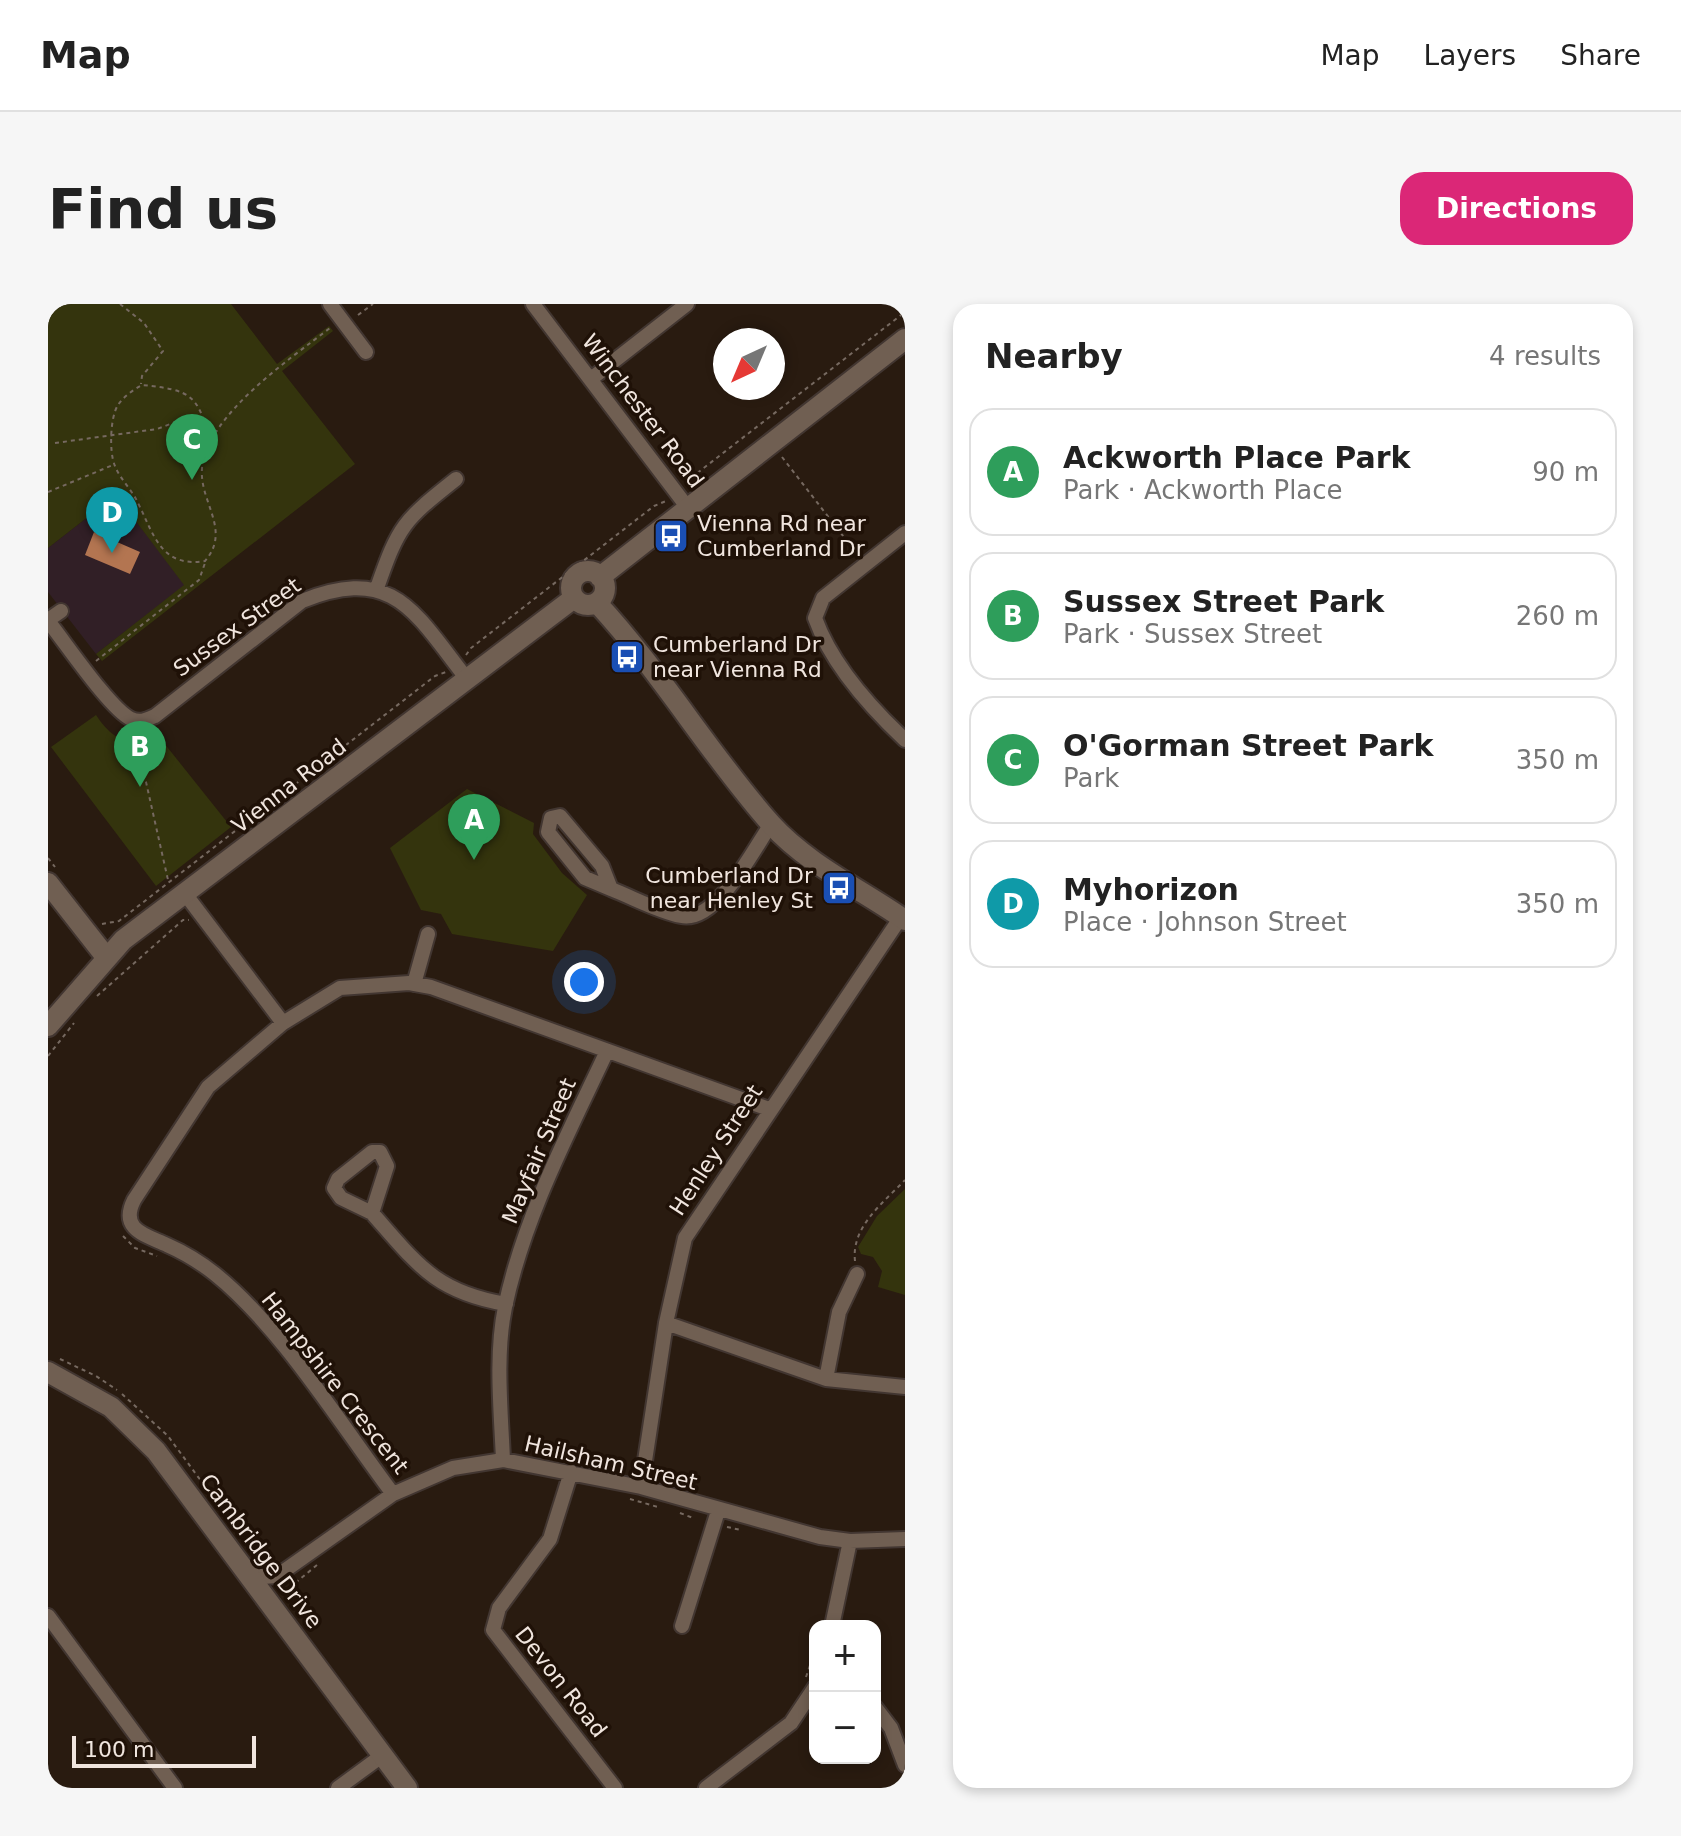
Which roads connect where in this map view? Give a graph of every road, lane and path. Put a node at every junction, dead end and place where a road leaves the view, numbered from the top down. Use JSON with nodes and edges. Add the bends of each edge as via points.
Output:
{"nodes":[{"id":1,"x":120,"y":304,"type":"edge"},
{"id":2,"x":330,"y":304,"type":"edge"},
{"id":3,"x":373,"y":304,"type":"edge"},
{"id":4,"x":533,"y":304,"type":"edge"},
{"id":5,"x":687,"y":304,"type":"edge"},
{"id":6,"x":905,"y":312,"type":"edge"},
{"id":7,"x":344,"y":322,"type":"junction"},
{"id":8,"x":905,"y":339,"type":"edge"},
{"id":9,"x":366,"y":352,"type":"dead end"},
{"id":10,"x":591,"y":379,"type":"junction"},
{"id":11,"x":142,"y":385,"type":"junction"},
{"id":12,"x":206,"y":424,"type":"junction"},
{"id":13,"x":113,"y":434,"type":"junction"},
{"id":14,"x":55,"y":443,"type":"dead end"},
{"id":15,"x":210,"y":444,"type":"junction"},
{"id":16,"x":782,"y":457,"type":"dead end"},
{"id":17,"x":114,"y":465,"type":"junction"},
{"id":18,"x":456,"y":479,"type":"dead end"},
{"id":19,"x":688,"y":485,"type":"dead end"},
{"id":20,"x":48,"y":492,"type":"edge"},
{"id":21,"x":666,"y":501,"type":"dead end"},
{"id":22,"x":688,"y":508,"type":"junction"},
{"id":23,"x":905,"y":533,"type":"edge"},
{"id":24,"x":205,"y":561,"type":"junction"},
{"id":25,"x":865,"y":565,"type":"junction"},
{"id":26,"x":600,"y":577,"type":"junction"},
{"id":27,"x":377,"y":588,"type":"junction"},
{"id":28,"x":574,"y":598,"type":"junction"},
{"id":29,"x":597,"y":603,"type":"junction"},
{"id":30,"x":61,"y":611,"type":"dead end"},
{"id":31,"x":48,"y":621,"type":"edge"},
{"id":32,"x":86,"y":669,"type":"junction"},
{"id":33,"x":459,"y":670,"type":"junction"},
{"id":34,"x":141,"y":722,"type":"junction"},
{"id":35,"x":905,"y":740,"type":"edge"},
{"id":36,"x":771,"y":824,"type":"junction"},
{"id":37,"x":48,"y":858,"type":"edge"},
{"id":38,"x":52,"y":876,"type":"edge"},
{"id":39,"x":169,"y":881,"type":"junction"},
{"id":40,"x":611,"y":889,"type":"junction"},
{"id":41,"x":186,"y":895,"type":"junction"},
{"id":42,"x":93,"y":917,"type":"dead end"},
{"id":43,"x":903,"y":919,"type":"edge"},
{"id":44,"x":428,"y":934,"type":"dead end"},
{"id":45,"x":106,"y":957,"type":"junction"},
{"id":46,"x":414,"y":984,"type":"junction"},
{"id":47,"x":283,"y":1023,"type":"junction"},
{"id":48,"x":48,"y":1026,"type":"edge"},
{"id":49,"x":607,"y":1051,"type":"junction"},
{"id":50,"x":769,"y":1109,"type":"junction"},
{"id":51,"x":905,"y":1180,"type":"edge"},
{"id":52,"x":372,"y":1213,"type":"dead end"},
{"id":53,"x":857,"y":1274,"type":"joint"},
{"id":54,"x":506,"y":1304,"type":"junction"},
{"id":55,"x":666,"y":1323,"type":"junction"},
{"id":56,"x":48,"y":1372,"type":"edge"},
{"id":57,"x":826,"y":1379,"type":"junction"},
{"id":58,"x":905,"y":1387,"type":"edge"},
{"id":59,"x":503,"y":1460,"type":"junction"},
{"id":60,"x":571,"y":1472,"type":"junction"},
{"id":61,"x":641,"y":1487,"type":"junction"},
{"id":62,"x":393,"y":1494,"type":"junction"},
{"id":63,"x":619,"y":1495,"type":"dead end"},
{"id":64,"x":661,"y":1507,"type":"dead end"},
{"id":65,"x":671,"y":1509,"type":"dead end"},
{"id":66,"x":718,"y":1511,"type":"junction"},
{"id":67,"x":693,"y":1518,"type":"dead end"},
{"id":68,"x":905,"y":1539,"type":"edge"},
{"id":69,"x":850,"y":1541,"type":"junction"},
{"id":70,"x":320,"y":1563,"type":"dead end"},
{"id":71,"x":243,"y":1567,"type":"junction"},
{"id":72,"x":283,"y":1593,"type":"dead end"},
{"id":73,"x":48,"y":1616,"type":"edge"},
{"id":74,"x":833,"y":1620,"type":"edge"},
{"id":75,"x":682,"y":1626,"type":"dead end"},
{"id":76,"x":809,"y":1686,"type":"edge"},
{"id":77,"x":881,"y":1715,"type":"edge"},
{"id":78,"x":383,"y":1755,"type":"junction"},
{"id":79,"x":905,"y":1765,"type":"edge"},
{"id":80,"x":175,"y":1788,"type":"edge"},
{"id":81,"x":338,"y":1788,"type":"edge"},
{"id":82,"x":407,"y":1788,"type":"edge"},
{"id":83,"x":615,"y":1788,"type":"edge"},
{"id":84,"x":706,"y":1788,"type":"edge"}],
"edges":[{"from":1,"to":11,"type":"path","via":[[144,323],[163,351],[142,376]]},
{"from":2,"to":7,"type":"street"},
{"from":3,"to":7,"type":"path"},
{"from":4,"to":10,"type":"street","name":"Winchester Road"},
{"from":5,"to":10,"type":"street"},
{"from":6,"to":19,"type":"path"},
{"from":7,"to":9,"type":"street"},
{"from":7,"to":15,"type":"path","via":[[266,379]]},
{"from":8,"to":22,"type":"main road"},
{"from":10,"to":22,"type":"street","name":"Winchester Road"},
{"from":11,"to":12,"type":"path","via":[[188,394],[202,409]]},
{"from":11,"to":13,"type":"path","via":[[118,404]]},
{"from":12,"to":13,"type":"path","via":[[181,420]]},
{"from":12,"to":15,"type":"path"},
{"from":13,"to":14,"type":"path"},
{"from":13,"to":17,"type":"path"},
{"from":15,"to":24,"type":"path","via":[[202,466],[202,494],[215,517],[217,534]]},
{"from":16,"to":25,"type":"path"},
{"from":17,"to":20,"type":"path"},
{"from":17,"to":24,"type":"path","via":[[154,540],[188,564]]},
{"from":18,"to":27,"type":"street","via":[[408,518],[394,538]]},
{"from":21,"to":33,"type":"path","via":[[471,648]]},
{"from":22,"to":26,"type":"main road"},
{"from":23,"to":25,"type":"street"},
{"from":24,"to":32,"type":"path","via":[[199,580]]},
{"from":25,"to":35,"type":"street","via":[[823,598],[815,618],[822,638],[880,716]]},
{"from":26,"to":28,"type":"main road","via":[[579,573],[572,582]]},
{"from":26,"to":29,"type":"main road","via":[[605,588]]},
{"from":27,"to":33,"type":"street","via":[[418,617]]},
{"from":27,"to":34,"type":"street","name":"Sussex Street","via":[[329,590],[302,601]]},
{"from":28,"to":29,"type":"main road","via":[[587,605]]},
{"from":28,"to":33,"type":"main road","name":"Vienna Road"},
{"from":29,"to":36,"type":"main road"},
{"from":30,"to":31,"type":"street"},
{"from":31,"to":32,"type":"street"},
{"from":32,"to":34,"type":"street","via":[[128,718]]},
{"from":33,"to":39,"type":"path","via":[[435,676]]},
{"from":33,"to":41,"type":"main road","name":"Vienna Road"},
{"from":34,"to":39,"type":"path","via":[[138,759]]},
{"from":36,"to":40,"type":"street","via":[[715,904],[699,915],[680,916]]},
{"from":36,"to":43,"type":"main road"},
{"from":37,"to":38,"type":"path"},
{"from":38,"to":45,"type":"main road"},
{"from":39,"to":42,"type":"path","via":[[119,921],[102,924]]},
{"from":40,"to":40,"type":"street","via":[[585,878],[548,832],[551,818],[565,819],[602,866]]},
{"from":41,"to":45,"type":"main road","name":"Vienna Road","via":[[152,916]]},
{"from":41,"to":47,"type":"street"},
{"from":43,"to":50,"type":"street","name":"Henley Street"},
{"from":44,"to":46,"type":"street"},
{"from":45,"to":48,"type":"main road","name":"Vienna Road"},
{"from":46,"to":47,"type":"street","name":"Hampshire Crescent","via":[[340,988]]},
{"from":46,"to":49,"type":"street","name":"Hampshire Crescent"},
{"from":47,"to":62,"type":"street","name":"Hampshire Crescent","via":[[208,1087],[129,1210],[144,1237],[213,1273],[259,1316]]},
{"from":49,"to":50,"type":"street","name":"Hampshire Crescent"},
{"from":49,"to":54,"type":"street","name":"Mayfair Street","via":[[536,1202]]},
{"from":50,"to":55,"type":"street","name":"Henley Street","via":[[685,1238]]},
{"from":51,"to":53,"type":"path","via":[[873,1213],[853,1244]]},
{"from":52,"to":54,"type":"street","via":[[440,1283],[469,1298]]},
{"from":53,"to":57,"type":"street","via":[[839,1312]]},
{"from":54,"to":59,"type":"street","name":"Mayfair Street","via":[[499,1388]]},
{"from":55,"to":57,"type":"street"},
{"from":55,"to":61,"type":"street","name":"Henley Street"},
{"from":56,"to":71,"type":"main road","name":"Cambridge Drive","via":[[111,1407],[138,1431]]},
{"from":57,"to":58,"type":"street"},
{"from":59,"to":60,"type":"street","name":"Hailsham Street"},
{"from":59,"to":62,"type":"street","name":"Hailsham Street","via":[[453,1468]]},
{"from":60,"to":61,"type":"street","name":"Hailsham Street"},
{"from":60,"to":83,"type":"street","name":"Devon Road","via":[[550,1539],[499,1608],[493,1630]]},
{"from":61,"to":66,"type":"street","name":"Hailsham Street"},
{"from":62,"to":71,"type":"street","name":"Hailsham Street","via":[[277,1576],[262,1577]]},
{"from":63,"to":64,"type":"path"},
{"from":65,"to":67,"type":"path"},
{"from":66,"to":69,"type":"street","name":"Hailsham Street"},
{"from":66,"to":75,"type":"street"},
{"from":68,"to":69,"type":"street","name":"Hailsham Street"},
{"from":69,"to":74,"type":"street"},
{"from":70,"to":72,"type":"path"},
{"from":71,"to":78,"type":"main road","name":"Cambridge Drive"},
{"from":73,"to":80,"type":"street"},
{"from":76,"to":84,"type":"street","via":[[791,1723]]},
{"from":77,"to":79,"type":"street"},
{"from":78,"to":81,"type":"street"},
{"from":78,"to":82,"type":"main road","name":"Cambridge Drive"}]}
